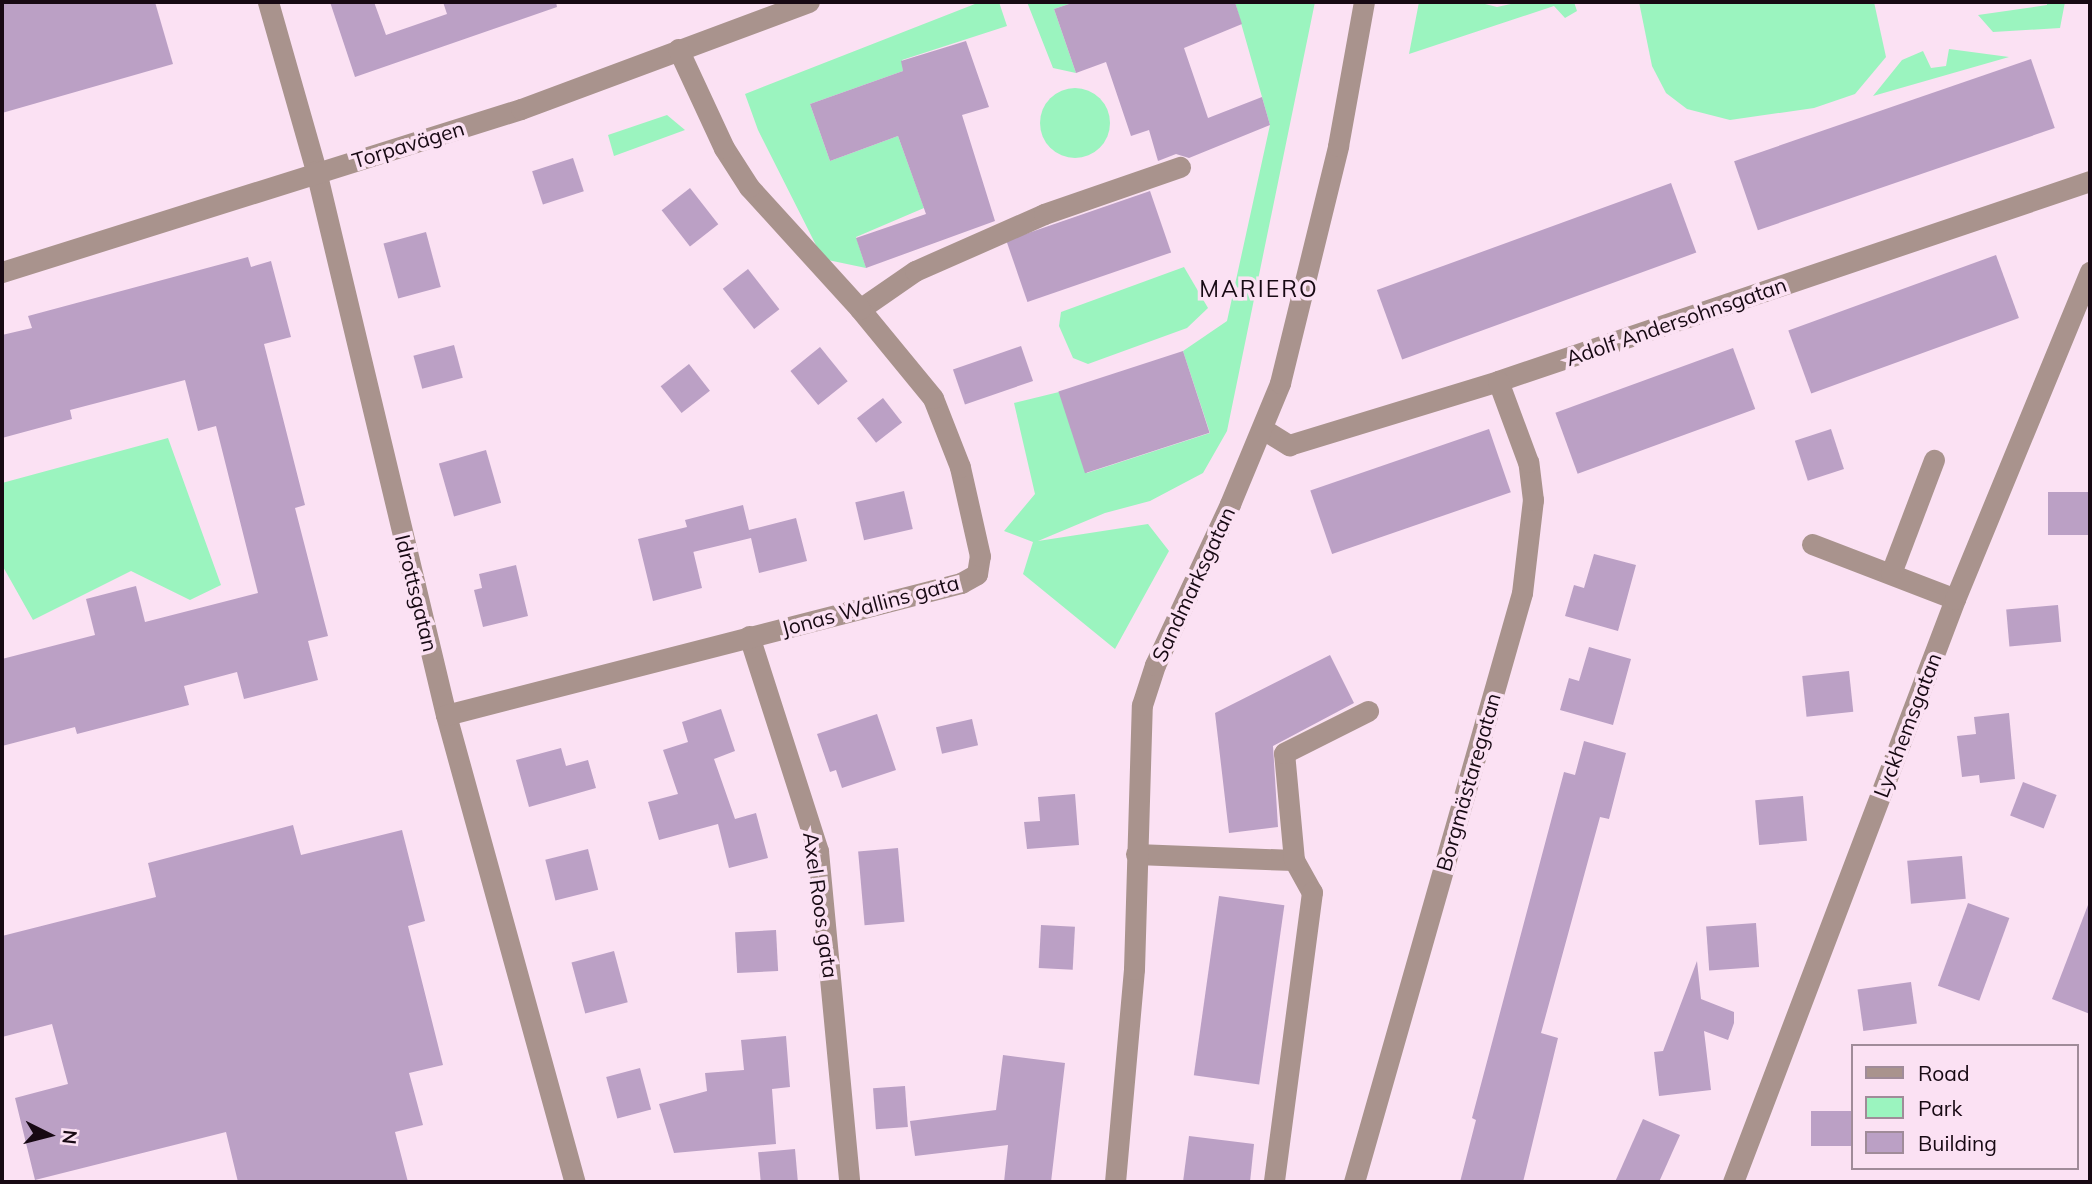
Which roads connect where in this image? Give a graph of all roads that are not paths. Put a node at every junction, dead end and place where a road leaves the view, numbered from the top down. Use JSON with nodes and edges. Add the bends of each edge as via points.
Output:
{"nodes":[{"id":1,"x":268,"y":2,"type":"edge"},
{"id":2,"x":809,"y":2,"type":"edge"},
{"id":3,"x":1364,"y":2,"type":"edge"},
{"id":4,"x":678,"y":49,"type":"junction"},
{"id":5,"x":1180,"y":167,"type":"dead end"},
{"id":6,"x":316,"y":171,"type":"junction"},
{"id":7,"x":2090,"y":181,"type":"edge"},
{"id":8,"x":2,"y":272,"type":"edge"},
{"id":9,"x":2090,"y":272,"type":"edge"},
{"id":10,"x":860,"y":309,"type":"junction"},
{"id":11,"x":1498,"y":381,"type":"junction"},
{"id":12,"x":1263,"y":429,"type":"junction"},
{"id":13,"x":1934,"y":460,"type":"dead end"},
{"id":14,"x":1812,"y":544,"type":"dead end"},
{"id":15,"x":1891,"y":573,"type":"junction"},
{"id":16,"x":1955,"y":599,"type":"junction"},
{"id":17,"x":750,"y":636,"type":"junction"},
{"id":18,"x":1368,"y":711,"type":"dead end"},
{"id":19,"x":446,"y":715,"type":"junction"},
{"id":20,"x":1136,"y":854,"type":"junction"},
{"id":21,"x":1294,"y":860,"type":"junction"},
{"id":22,"x":575,"y":1182,"type":"edge"},
{"id":23,"x":849,"y":1182,"type":"edge"},
{"id":24,"x":1115,"y":1182,"type":"edge"},
{"id":25,"x":1274,"y":1182,"type":"edge"},
{"id":26,"x":1354,"y":1182,"type":"edge"},
{"id":27,"x":1733,"y":1182,"type":"edge"}],
"edges":[{"from":1,"to":6,"type":"street","name":"Idrottsgatan"},
{"from":2,"to":4,"type":"street","name":"Torpavägen"},
{"from":3,"to":12,"type":"street","name":"Sandmarksgatan","via":[[1338,146],[1280,383]]},
{"from":4,"to":6,"type":"street","name":"Torpavägen","via":[[522,110]]},
{"from":4,"to":10,"type":"street","name":"Jonas Wallins gata","via":[[724,148],[749,187]]},
{"from":5,"to":10,"type":"street","via":[[1044,214],[915,271]]},
{"from":6,"to":8,"type":"street","name":"Torpavägen"},
{"from":6,"to":19,"type":"street","name":"Idrottsgatan"},
{"from":7,"to":11,"type":"street","name":"Adolf Andersohnsgatan"},
{"from":9,"to":16,"type":"street","name":"Lyckhemsgatan"},
{"from":10,"to":17,"type":"street","name":"Jonas Wallins gata","via":[[933,398],[948,430],[980,556],[977,574],[961,583]]},
{"from":11,"to":12,"type":"street","name":"Adolf Andersohnsgatan","via":[[1289,446]]},
{"from":11,"to":26,"type":"street","name":"Borgmästaregatan","via":[[1528,462],[1532,535],[1524,581]]},
{"from":12,"to":20,"type":"street","name":"Sandmarksgatan","via":[[1155,665],[1142,705]]},
{"from":13,"to":15,"type":"street"},
{"from":14,"to":15,"type":"street"},
{"from":15,"to":16,"type":"street"},
{"from":16,"to":27,"type":"street","name":"Lyckhemsgatan"},
{"from":17,"to":19,"type":"street","name":"Jonas Wallins gata"},
{"from":17,"to":23,"type":"street","name":"Axel Roos gata","via":[[818,851]]},
{"from":18,"to":21,"type":"street","via":[[1284,752]]},
{"from":19,"to":22,"type":"street","name":"Idrottsgatan"},
{"from":20,"to":21,"type":"street"},
{"from":20,"to":24,"type":"street","name":"Sandmarksgatan","via":[[1134,969]]},
{"from":21,"to":25,"type":"street","via":[[1312,892]]}]}
